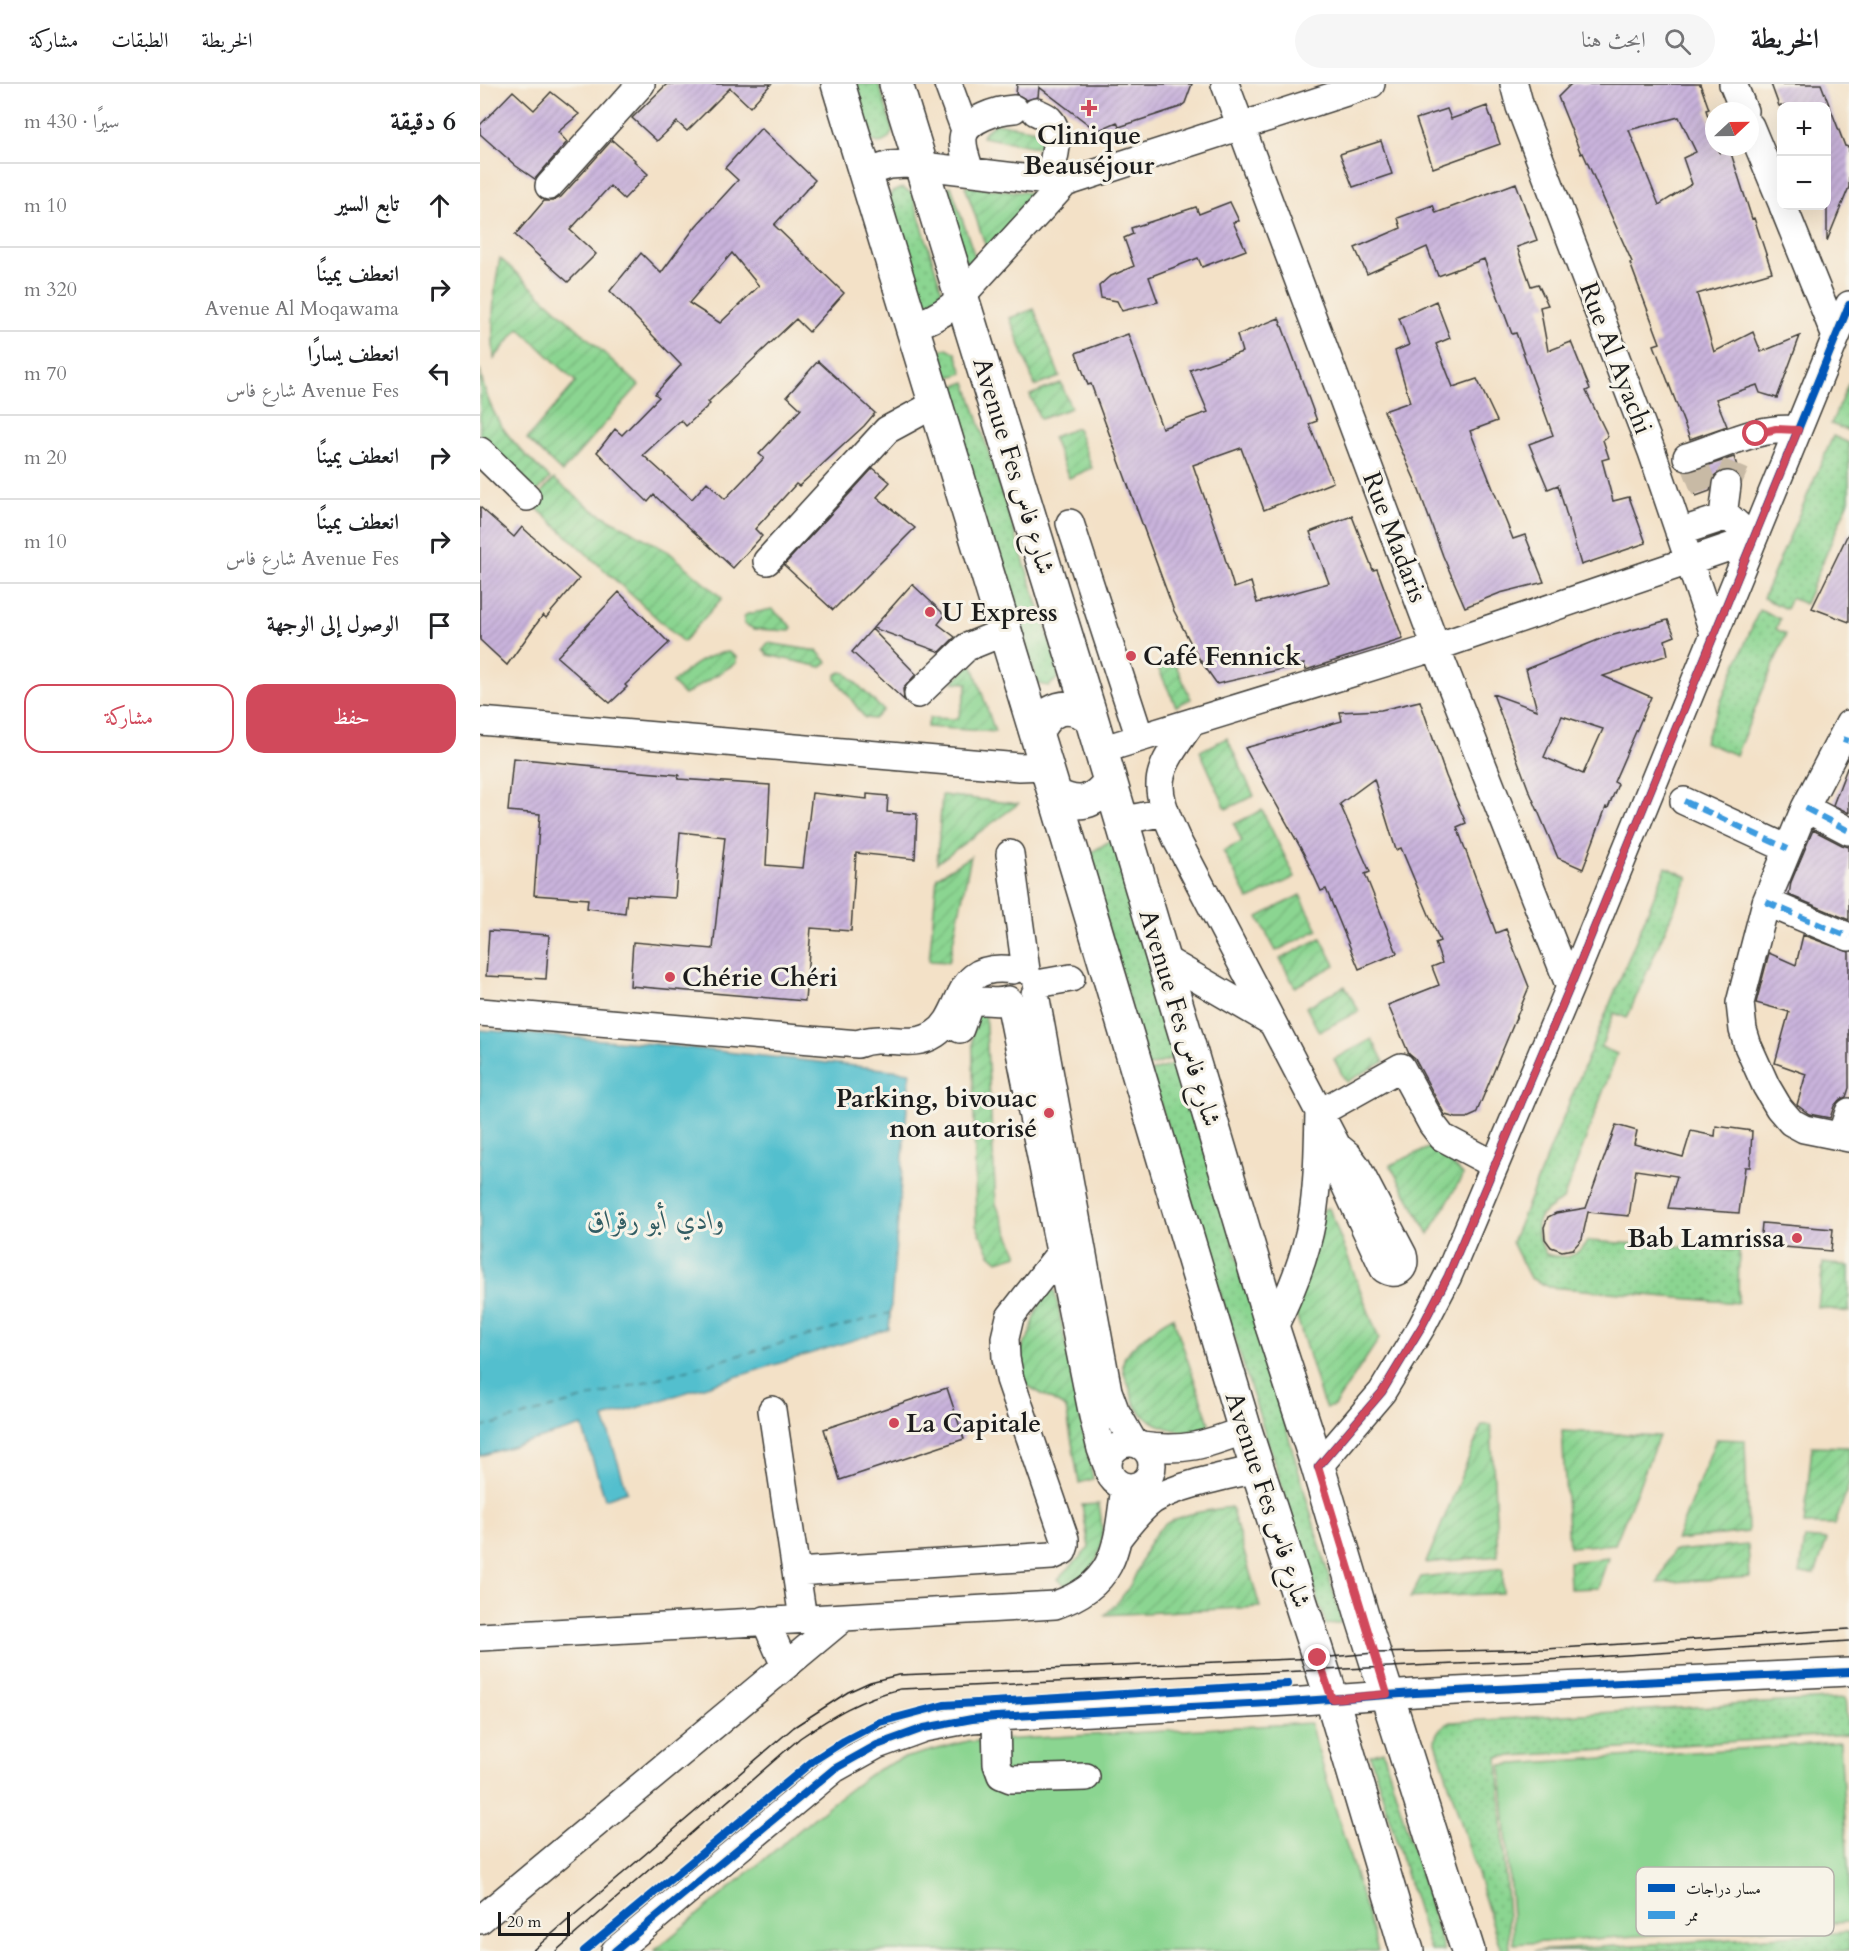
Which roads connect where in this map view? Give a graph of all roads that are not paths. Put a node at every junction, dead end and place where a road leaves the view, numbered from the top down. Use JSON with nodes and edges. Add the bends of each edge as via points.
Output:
{"nodes":[{"id":1,"x":641,"y":84,"type":"edge"},
{"id":2,"x":838,"y":84,"type":"edge"},
{"id":3,"x":896,"y":84,"type":"edge"},
{"id":4,"x":948,"y":84,"type":"edge"},
{"id":5,"x":1225,"y":84,"type":"edge"},
{"id":6,"x":1371,"y":84,"type":"edge"},
{"id":7,"x":1514,"y":84,"type":"edge"},
{"id":8,"x":1733,"y":84,"type":"edge"},
{"id":9,"x":1740,"y":102,"type":"edge"},
{"id":10,"x":1241,"y":127,"type":"junction"},
{"id":11,"x":965,"y":130,"type":"junction"},
{"id":12,"x":1759,"y":148,"type":"edge"},
{"id":13,"x":921,"y":166,"type":"junction"},
{"id":14,"x":970,"y":171,"type":"junction"},
{"id":15,"x":865,"y":173,"type":"junction"},
{"id":16,"x":1057,"y":182,"type":"junction"},
{"id":17,"x":549,"y":186,"type":"dead end"},
{"id":18,"x":1777,"y":192,"type":"edge"},
{"id":19,"x":1784,"y":210,"type":"edge"},
{"id":20,"x":962,"y":295,"type":"junction"},
{"id":21,"x":1849,"y":305,"type":"edge"},
{"id":22,"x":912,"y":326,"type":"junction"},
{"id":23,"x":1836,"y":337,"type":"junction"},
{"id":24,"x":936,"y":404,"type":"junction"},
{"id":25,"x":1798,"y":430,"type":"junction"},
{"id":26,"x":1756,"y":434,"type":"junction"},
{"id":27,"x":480,"y":451,"type":"edge"},
{"id":28,"x":1652,"y":453,"type":"junction"},
{"id":29,"x":526,"y":497,"type":"dead end"},
{"id":30,"x":1718,"y":518,"type":"junction"},
{"id":31,"x":1070,"y":523,"type":"dead end"},
{"id":32,"x":1679,"y":532,"type":"junction"},
{"id":33,"x":1753,"y":539,"type":"junction"},
{"id":34,"x":767,"y":561,"type":"dead end"},
{"id":35,"x":1689,"y":562,"type":"junction"},
{"id":36,"x":1004,"y":632,"type":"junction"},
{"id":37,"x":1714,"y":634,"type":"junction"},
{"id":38,"x":1436,"y":647,"type":"junction"},
{"id":39,"x":918,"y":694,"type":"dead end"},
{"id":40,"x":1091,"y":717,"type":"junction"},
{"id":41,"x":480,"y":721,"type":"edge"},
{"id":42,"x":1192,"y":722,"type":"junction"},
{"id":43,"x":1036,"y":733,"type":"junction"},
{"id":44,"x":1847,"y":735,"type":"edge"},
{"id":45,"x":1140,"y":738,"type":"junction"},
{"id":46,"x":1101,"y":750,"type":"junction"},
{"id":47,"x":1050,"y":781,"type":"junction"},
{"id":48,"x":1110,"y":782,"type":"junction"},
{"id":49,"x":1684,"y":801,"type":"dead end"},
{"id":50,"x":1805,"y":808,"type":"junction"},
{"id":51,"x":1164,"y":812,"type":"junction"},
{"id":52,"x":1122,"y":820,"type":"junction"},
{"id":53,"x":1849,"y":831,"type":"edge"},
{"id":54,"x":1788,"y":849,"type":"junction"},
{"id":55,"x":1010,"y":854,"type":"dead end"},
{"id":56,"x":1766,"y":902,"type":"junction"},
{"id":57,"x":1849,"y":937,"type":"edge"},
{"id":58,"x":1162,"y":958,"type":"junction"},
{"id":59,"x":1071,"y":978,"type":"dead end"},
{"id":60,"x":1028,"y":980,"type":"junction"},
{"id":61,"x":1570,"y":987,"type":"junction"},
{"id":62,"x":1009,"y":1001,"type":"junction"},
{"id":63,"x":480,"y":1012,"type":"edge"},
{"id":64,"x":1272,"y":1022,"type":"junction"},
{"id":65,"x":858,"y":1044,"type":"junction"},
{"id":66,"x":1319,"y":1113,"type":"junction"},
{"id":67,"x":1846,"y":1129,"type":"edge"},
{"id":68,"x":1337,"y":1146,"type":"dead end"},
{"id":69,"x":1494,"y":1165,"type":"junction"},
{"id":70,"x":1061,"y":1252,"type":"junction"},
{"id":71,"x":1273,"y":1329,"type":"junction"},
{"id":72,"x":772,"y":1410,"type":"dead end"},
{"id":73,"x":1138,"y":1444,"type":"junction"},
{"id":74,"x":1251,"y":1449,"type":"junction"},
{"id":75,"x":1107,"y":1466,"type":"junction"},
{"id":76,"x":1318,"y":1467,"type":"junction"},
{"id":77,"x":1142,"y":1486,"type":"junction"},
{"id":78,"x":796,"y":1572,"type":"junction"},
{"id":79,"x":843,"y":1618,"type":"junction"},
{"id":80,"x":803,"y":1619,"type":"junction"},
{"id":81,"x":765,"y":1620,"type":"junction"},
{"id":82,"x":480,"y":1637,"type":"edge"},
{"id":83,"x":785,"y":1666,"type":"junction"},
{"id":84,"x":1849,"y":1672,"type":"edge"},
{"id":85,"x":1387,"y":1694,"type":"junction"},
{"id":86,"x":1332,"y":1699,"type":"junction"},
{"id":87,"x":996,"y":1717,"type":"junction"},
{"id":88,"x":1086,"y":1777,"type":"dead end"},
{"id":89,"x":480,"y":1920,"type":"edge"},
{"id":90,"x":615,"y":1951,"type":"edge"},
{"id":91,"x":1407,"y":1951,"type":"edge"},
{"id":92,"x":1468,"y":1951,"type":"edge"}],
"edges":[{"from":1,"to":17,"type":"street"},
{"from":2,"to":15,"type":"main road","name":"Avenue Fes شارع فاس"},
{"from":3,"to":13,"type":"main road","name":"Avenue Fes شارع فاس"},
{"from":4,"to":11,"type":"street"},
{"from":5,"to":10,"type":"street","name":"Rue Madaris"},
{"from":6,"to":10,"type":"street"},
{"from":7,"to":28,"type":"street","name":"Rue Al Ayachi"},
{"from":8,"to":9,"type":"street"},
{"from":10,"to":16,"type":"street"},
{"from":10,"to":38,"type":"street","name":"Rue Madaris"},
{"from":11,"to":14,"type":"street","via":[[963,143]]},
{"from":11,"to":16,"type":"street","via":[[992,113],[1025,110],[1049,119],[1057,139]]},
{"from":12,"to":18,"type":"street"},
{"from":13,"to":14,"type":"street"},
{"from":13,"to":15,"type":"street","via":[[890,165]]},
{"from":13,"to":20,"type":"main road","name":"Avenue Fes شارع فاس"},
{"from":14,"to":16,"type":"street"},
{"from":15,"to":22,"type":"main road","name":"Avenue Fes شارع فاس"},
{"from":16,"to":20,"type":"street"},
{"from":19,"to":23,"type":"street"},
{"from":20,"to":22,"type":"street","via":[[940,316]]},
{"from":20,"to":40,"type":"main road","name":"Avenue Fes شارع فاس"},
{"from":21,"to":23,"type":"street"},
{"from":22,"to":24,"type":"main road","name":"Avenue Fes شارع فاس"},
{"from":23,"to":25,"type":"street"},
{"from":24,"to":34,"type":"street","via":[[887,430]]},
{"from":24,"to":36,"type":"main road","name":"Avenue Fes شارع فاس"},
{"from":25,"to":26,"type":"street","via":[[1776,429]]},
{"from":25,"to":33,"type":"street"},
{"from":26,"to":28,"type":"street","via":[[1691,461],[1677,451]]},
{"from":26,"to":30,"type":"street","via":[[1723,481]]},
{"from":27,"to":29,"type":"street"},
{"from":28,"to":32,"type":"street","name":"Rue Al Ayachi"},
{"from":30,"to":32,"type":"street"},
{"from":30,"to":33,"type":"street","via":[[1730,516]]},
{"from":31,"to":45,"type":"street"},
{"from":32,"to":35,"type":"street","name":"Rue Al Ayachi"},
{"from":33,"to":35,"type":"street"},
{"from":33,"to":37,"type":"street"},
{"from":35,"to":37,"type":"street","name":"Rue Al Ayachi"},
{"from":35,"to":38,"type":"street"},
{"from":36,"to":39,"type":"street","via":[[967,647]]},
{"from":36,"to":43,"type":"main road","name":"Avenue Fes شارع فاس"},
{"from":37,"to":61,"type":"street"},
{"from":38,"to":42,"type":"street"},
{"from":38,"to":61,"type":"street","name":"Rue Madaris"},
{"from":40,"to":43,"type":"main road","via":[[1066,708],[1052,712],[1041,721]]},
{"from":40,"to":46,"type":"main road","name":"Avenue Fes شارع فاس"},
{"from":41,"to":47,"type":"street","via":[[988,765]]},
{"from":42,"to":45,"type":"street"},
{"from":42,"to":51,"type":"street","via":[[1161,773]]},
{"from":43,"to":47,"type":"main road","name":"Avenue Fes شارع فاس"},
{"from":44,"to":50,"type":"street"},
{"from":45,"to":46,"type":"street"},
{"from":46,"to":48,"type":"main road","name":"Avenue Fes شارع فاس"},
{"from":47,"to":48,"type":"main road","via":[[1069,802],[1086,802],[1100,795]]},
{"from":47,"to":74,"type":"main road","name":"Avenue Fes شارع فاس"},
{"from":48,"to":52,"type":"main road","name":"Avenue Fes شارع فاس"},
{"from":49,"to":54,"type":"street"},
{"from":50,"to":53,"type":"street"},
{"from":50,"to":54,"type":"street"},
{"from":51,"to":52,"type":"street"},
{"from":51,"to":64,"type":"street"},
{"from":52,"to":58,"type":"main road","name":"Avenue Fes شارع فاس"},
{"from":54,"to":56,"type":"street"},
{"from":55,"to":60,"type":"street"},
{"from":56,"to":57,"type":"street"},
{"from":56,"to":67,"type":"street","via":[[1740,1003],[1743,1030],[1754,1063],[1791,1122],[1804,1129]]},
{"from":58,"to":64,"type":"street"},
{"from":58,"to":71,"type":"main road","name":"Avenue Fes شارع فاس"},
{"from":59,"to":60,"type":"street"},
{"from":60,"to":62,"type":"street","via":[[1027,1003]]},
{"from":60,"to":65,"type":"street","via":[[1002,969],[990,970],[970,981],[946,1023],[927,1038],[911,1042],[872,1039]]},
{"from":60,"to":73,"type":"street","via":[[1108,1391],[1114,1410]]},
{"from":61,"to":69,"type":"street"},
{"from":62,"to":65,"type":"street","via":[[979,1000],[969,1004],[956,1037],[947,1046],[925,1055],[878,1053]]},
{"from":62,"to":70,"type":"street"},
{"from":63,"to":65,"type":"street"},
{"from":64,"to":66,"type":"street"},
{"from":66,"to":68,"type":"street"},
{"from":66,"to":69,"type":"street","via":[[1401,1067],[1442,1137]]},
{"from":66,"to":71,"type":"street","via":[[1312,1220],[1297,1277]]},
{"from":69,"to":76,"type":"street","via":[[1448,1276],[1422,1326],[1382,1392]]},
{"from":70,"to":75,"type":"street"},
{"from":70,"to":78,"type":"street","via":[[1010,1317],[1005,1348],[1010,1378],[1065,1539],[1063,1551],[1052,1556]]},
{"from":71,"to":76,"type":"main road","name":"Avenue Fes شارع فاس"},
{"from":72,"to":78,"type":"street"},
{"from":73,"to":74,"type":"street","via":[[1173,1449]]},
{"from":73,"to":75,"type":"street","via":[[1126,1442],[1112,1450]]},
{"from":73,"to":77,"type":"street","via":[[1151,1458]]},
{"from":74,"to":77,"type":"street"},
{"from":74,"to":86,"type":"main road","name":"Avenue Fes شارع فاس"},
{"from":75,"to":77,"type":"street","via":[[1112,1479]]},
{"from":76,"to":85,"type":"main road","name":"Avenue Fes شارع فاس"},
{"from":77,"to":79,"type":"street","via":[[1103,1574],[1073,1598],[1055,1605]]},
{"from":78,"to":80,"type":"street"},
{"from":79,"to":80,"type":"street"},
{"from":79,"to":83,"type":"street"},
{"from":80,"to":81,"type":"street"},
{"from":81,"to":82,"type":"street"},
{"from":81,"to":83,"type":"street"},
{"from":83,"to":89,"type":"street"},
{"from":84,"to":85,"type":"street"},
{"from":85,"to":86,"type":"street"},
{"from":85,"to":92,"type":"main road","name":"Avenue Fes شارع فاس"},
{"from":86,"to":87,"type":"street"},
{"from":86,"to":91,"type":"main road","name":"Avenue Fes شارع فاس"},
{"from":87,"to":88,"type":"street","via":[[997,1764],[1001,1775],[1011,1779]]},
{"from":87,"to":90,"type":"street","via":[[924,1728],[878,1745],[834,1769]]}]}
